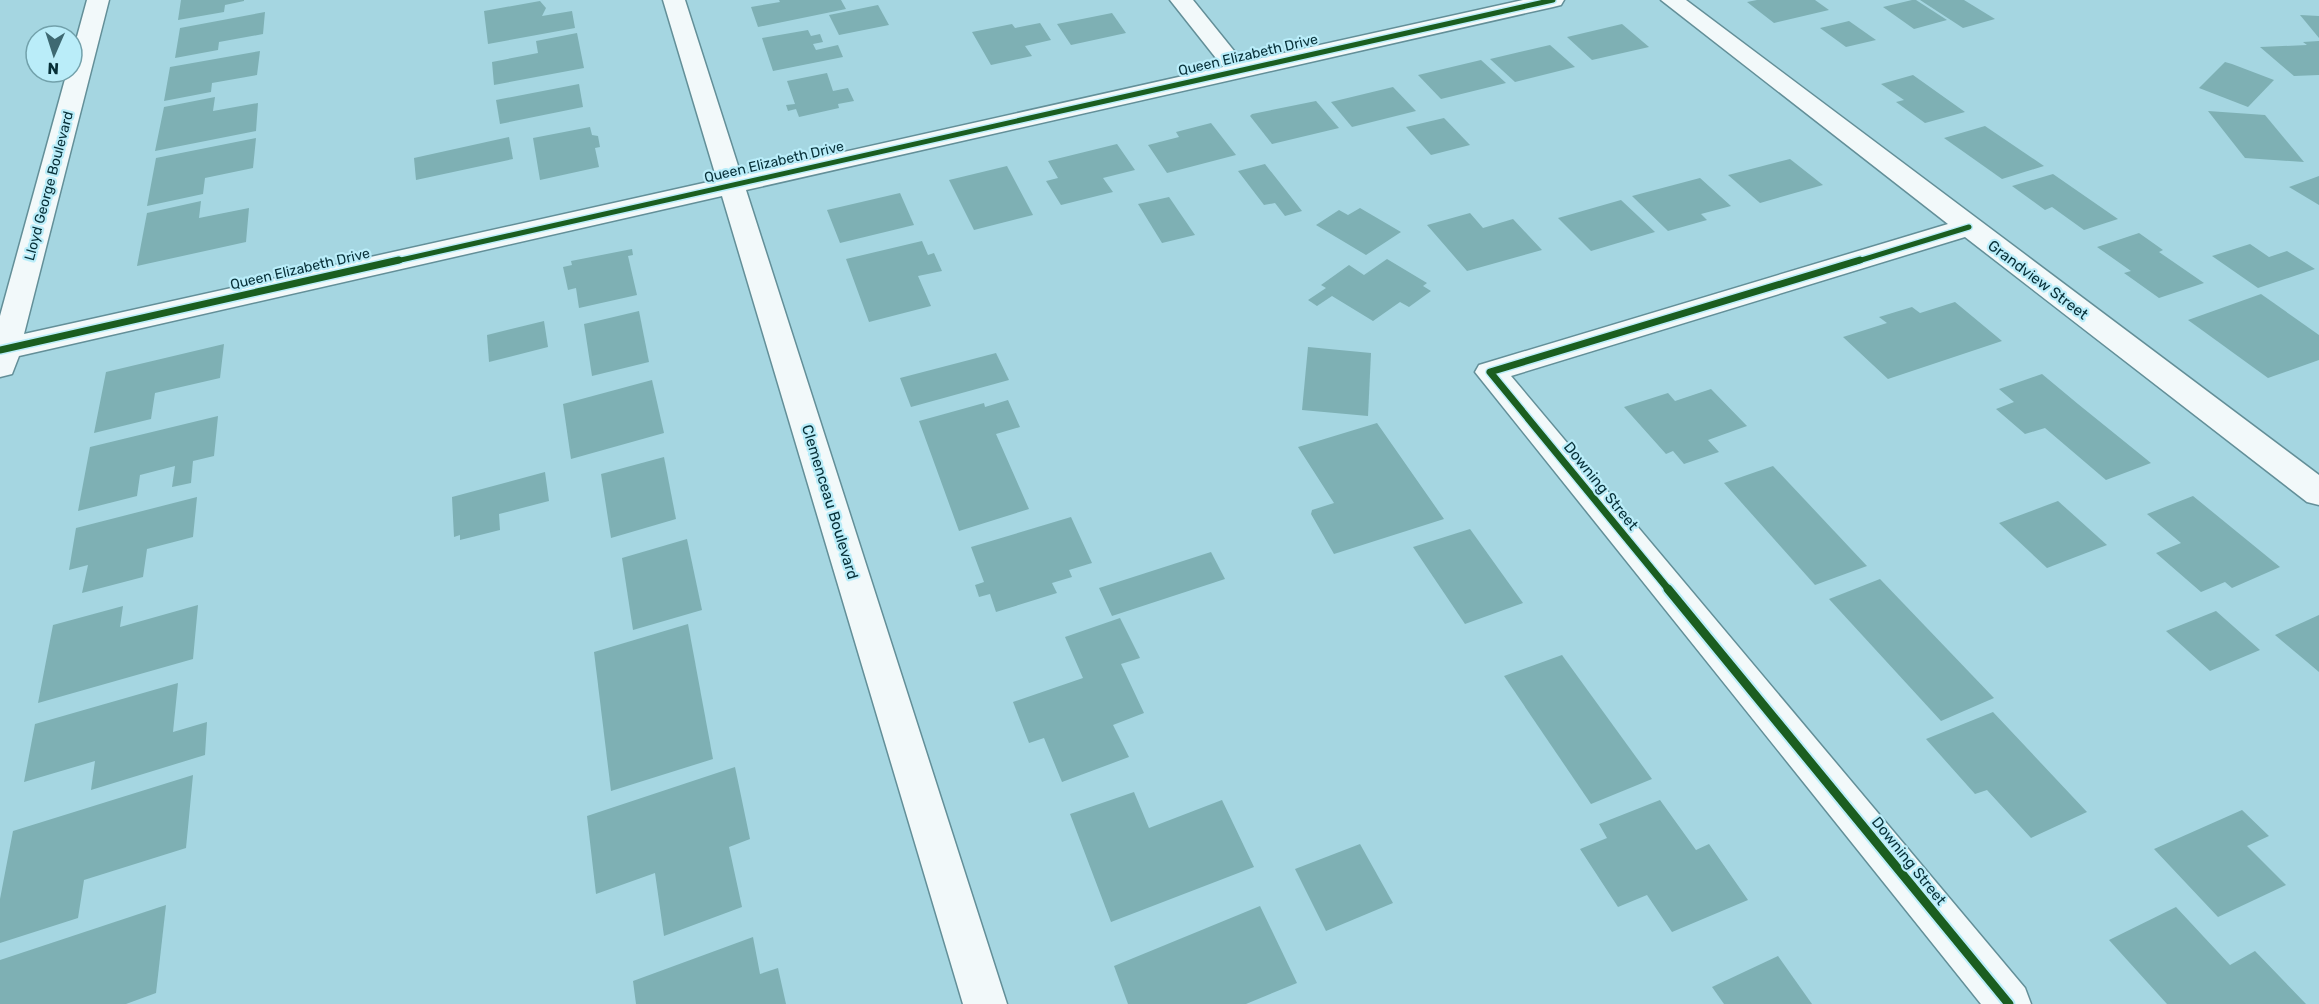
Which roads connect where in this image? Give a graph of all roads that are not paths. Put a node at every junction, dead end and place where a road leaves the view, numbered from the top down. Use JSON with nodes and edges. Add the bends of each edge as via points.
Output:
{"nodes":[{"id":1,"x":98,"y":0,"type":"edge"},
{"id":2,"x":674,"y":0,"type":"edge"},
{"id":3,"x":1181,"y":0,"type":"edge"},
{"id":4,"x":1554,"y":0,"type":"edge"},
{"id":5,"x":1672,"y":0,"type":"edge"},
{"id":6,"x":1238,"y":71,"type":"junction"},
{"id":7,"x":733,"y":185,"type":"junction"},
{"id":8,"x":1970,"y":227,"type":"junction"},
{"id":9,"x":2,"y":357,"type":"edge"},
{"id":10,"x":2319,"y":493,"type":"edge"},
{"id":11,"x":985,"y":1004,"type":"edge"},
{"id":12,"x":2009,"y":1004,"type":"edge"}],
"edges":[{"from":1,"to":9,"type":"street","name":"Lloyd George Boulevard"},
{"from":2,"to":7,"type":"street","name":"Clemenceau Boulevard"},
{"from":3,"to":6,"type":"street"},
{"from":4,"to":6,"type":"street","name":"Queen Elizabeth Drive"},
{"from":5,"to":8,"type":"street","name":"Grandview Street"},
{"from":6,"to":7,"type":"street","name":"Queen Elizabeth Drive"},
{"from":7,"to":9,"type":"street","name":"Queen Elizabeth Drive"},
{"from":7,"to":11,"type":"street","name":"Clemenceau Boulevard"},
{"from":8,"to":10,"type":"street","name":"Grandview Street"},
{"from":8,"to":12,"type":"street","name":"Downing Street","via":[[1490,372]]}]}
